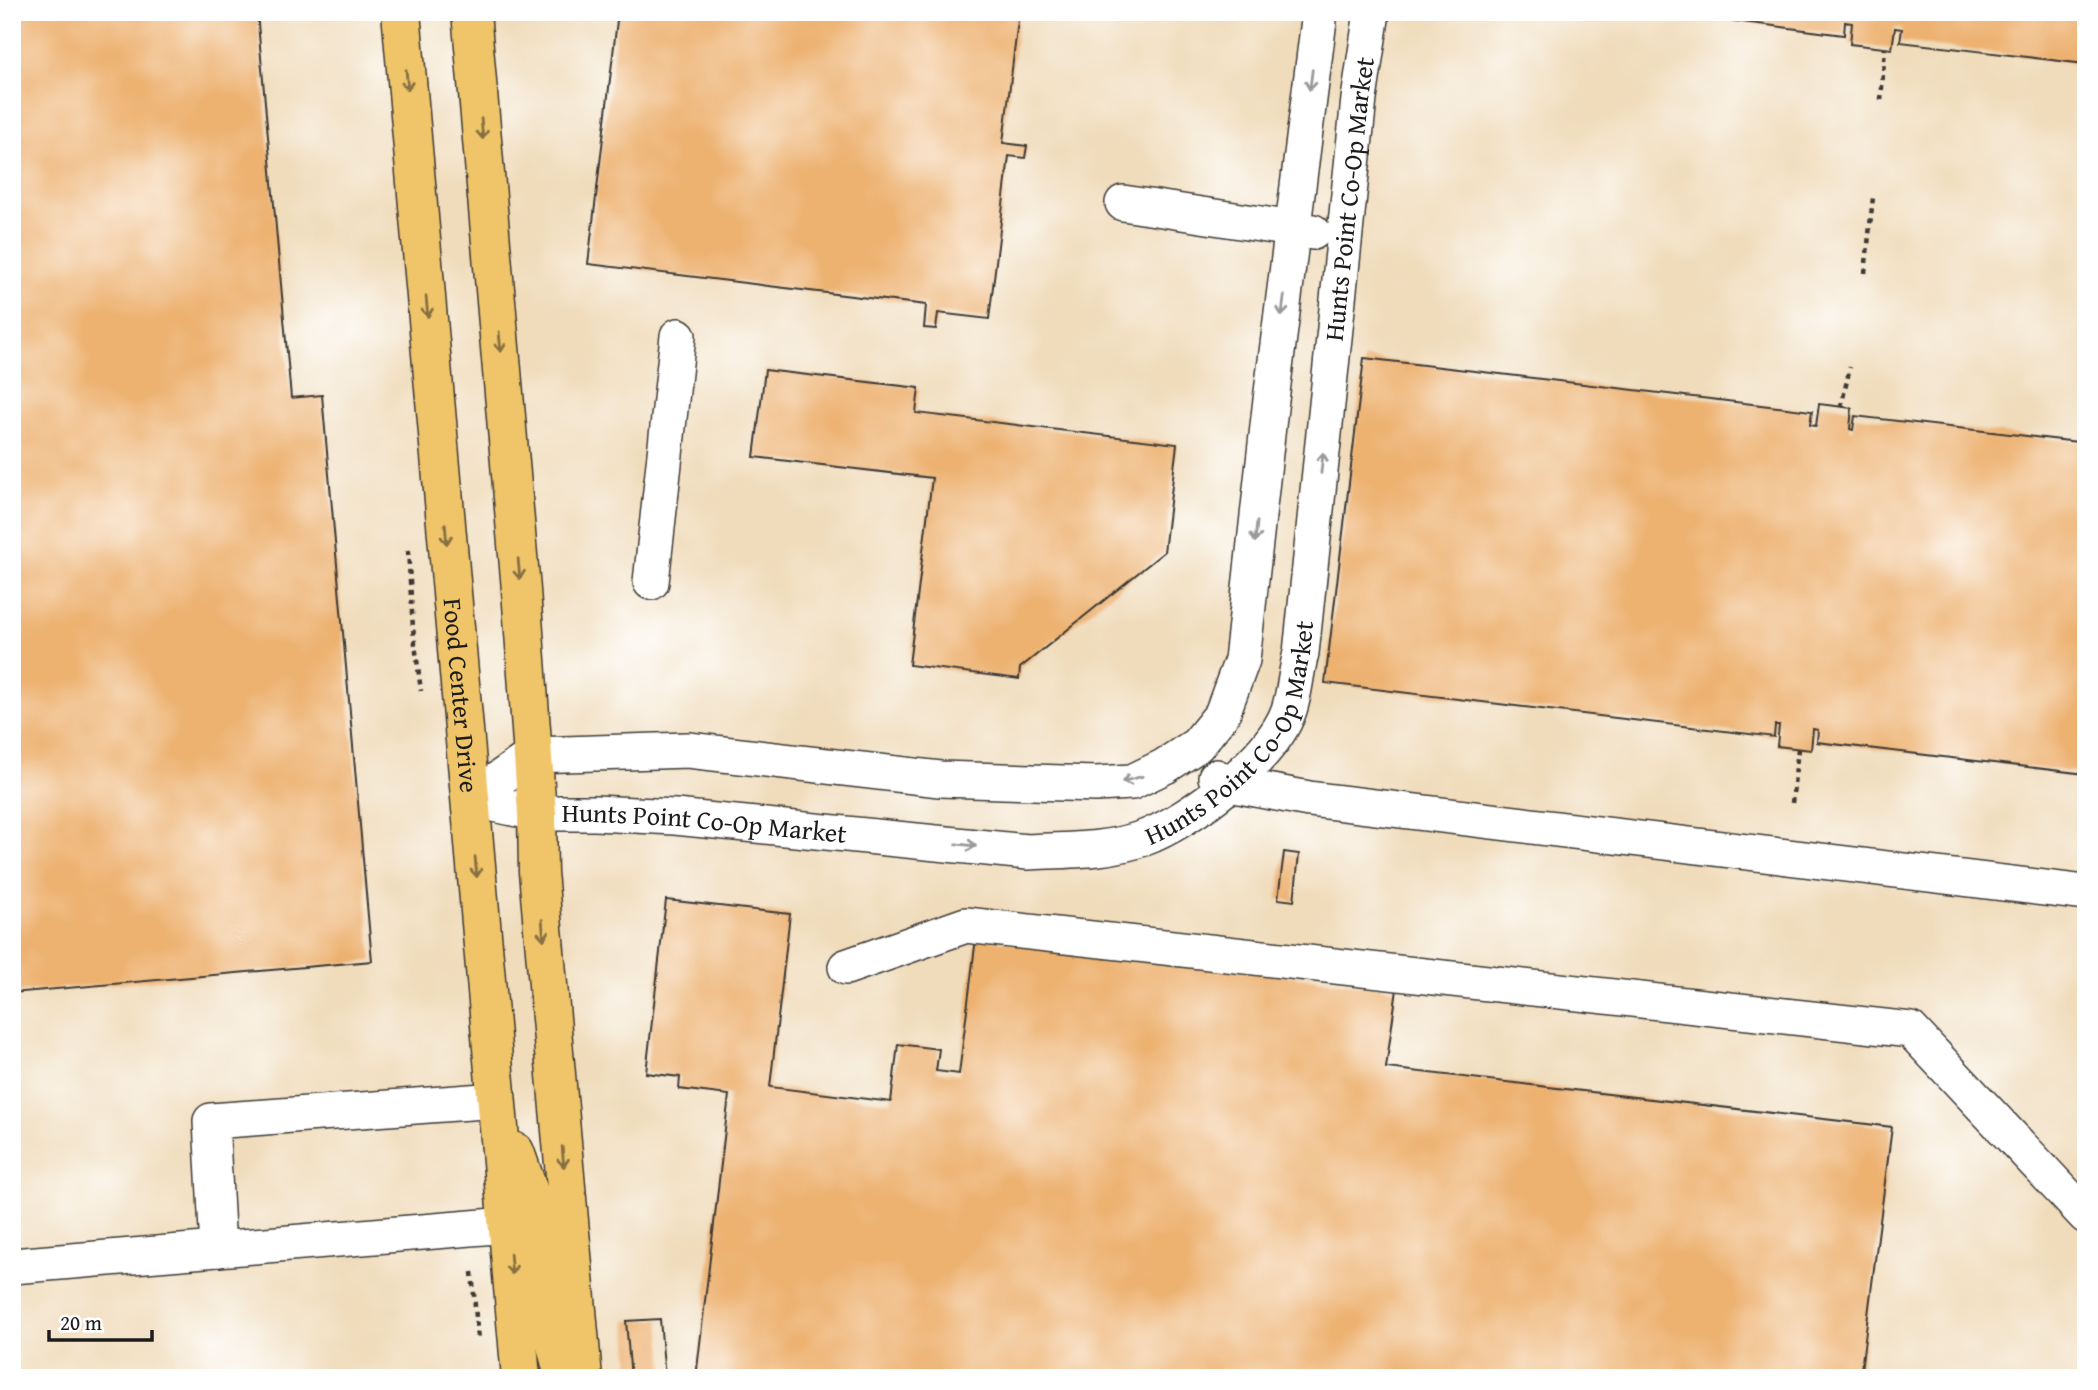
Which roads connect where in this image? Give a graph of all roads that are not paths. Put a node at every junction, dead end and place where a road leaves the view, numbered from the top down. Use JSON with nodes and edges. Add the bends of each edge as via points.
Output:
{"nodes":[{"id":1,"x":401,"y":12,"type":"edge"},
{"id":2,"x":471,"y":12,"type":"edge"},
{"id":3,"x":1320,"y":12,"type":"edge"},
{"id":4,"x":1372,"y":12,"type":"edge"},
{"id":5,"x":1123,"y":203,"type":"dead end"},
{"id":6,"x":1293,"y":227,"type":"junction"},
{"id":7,"x":1344,"y":239,"type":"junction"},
{"id":8,"x":678,"y":336,"type":"dead end"},
{"id":9,"x":651,"y":582,"type":"dead end"},
{"id":10,"x":533,"y":755,"type":"junction"},
{"id":11,"x":1180,"y":756,"type":"junction"},
{"id":12,"x":1229,"y":784,"type":"junction"},
{"id":13,"x":470,"y":799,"type":"junction"},
{"id":14,"x":537,"y":813,"type":"junction"},
{"id":15,"x":2086,"y":893,"type":"edge"},
{"id":16,"x":846,"y":967,"type":"dead end"},
{"id":17,"x":497,"y":1100,"type":"junction"},
{"id":18,"x":2086,"y":1216,"type":"edge"},
{"id":19,"x":507,"y":1226,"type":"junction"},
{"id":20,"x":218,"y":1249,"type":"junction"},
{"id":21,"x":12,"y":1266,"type":"edge"},
{"id":22,"x":521,"y":1378,"type":"edge"},
{"id":23,"x":564,"y":1378,"type":"edge"},
{"id":24,"x":583,"y":1378,"type":"edge"}],
"edges":[{"from":1,"to":13,"type":"main road","name":"Food Center Drive","one_way":true},
{"from":2,"to":10,"type":"main road","one_way":true},
{"from":3,"to":6,"type":"street","name":"Hunts Point Co-Op Market","one_way":true},
{"from":4,"to":7,"type":"street","name":"Hunts Point Co-Op Market"},
{"from":5,"to":6,"type":"street"},
{"from":6,"to":7,"type":"street"},
{"from":6,"to":11,"type":"street","name":"Hunts Point Co-Op Market","one_way":true,"via":[[1242,660],[1222,714],[1197,745]]},
{"from":12,"to":7,"type":"street","name":"Hunts Point Co-Op Market","one_way":true,"via":[[1253,764],[1289,711],[1301,653]]},
{"from":8,"to":9,"type":"street"},
{"from":11,"to":10,"type":"street","name":"Hunts Point Co-Op Market","one_way":true,"via":[[1132,782],[1050,784],[940,779],[688,750]]},
{"from":10,"to":13,"type":"street"},
{"from":10,"to":14,"type":"main road"},
{"from":11,"to":12,"type":"street"},
{"from":14,"to":12,"type":"street","name":"Hunts Point Co-Op Market","one_way":true,"via":[[675,817],[1028,852],[1143,839],[1170,827]]},
{"from":12,"to":15,"type":"street","via":[[1309,799]]},
{"from":13,"to":14,"type":"street","name":"Hunts Point Co-Op Market"},
{"from":13,"to":17,"type":"main road","name":"Food Center Drive","one_way":true},
{"from":14,"to":24,"type":"main road","one_way":true,"via":[[538,872]]},
{"from":16,"to":18,"type":"street","via":[[965,925],[1911,1030]]},
{"from":17,"to":19,"type":"main road","name":"Food Center Drive"},
{"from":17,"to":20,"type":"street","via":[[211,1121]]},
{"from":17,"to":23,"type":"main road","via":[[535,1209],[551,1326]]},
{"from":19,"to":20,"type":"street"},
{"from":19,"to":22,"type":"main road","name":"Food Center Drive","one_way":true},
{"from":20,"to":21,"type":"street"}]}
